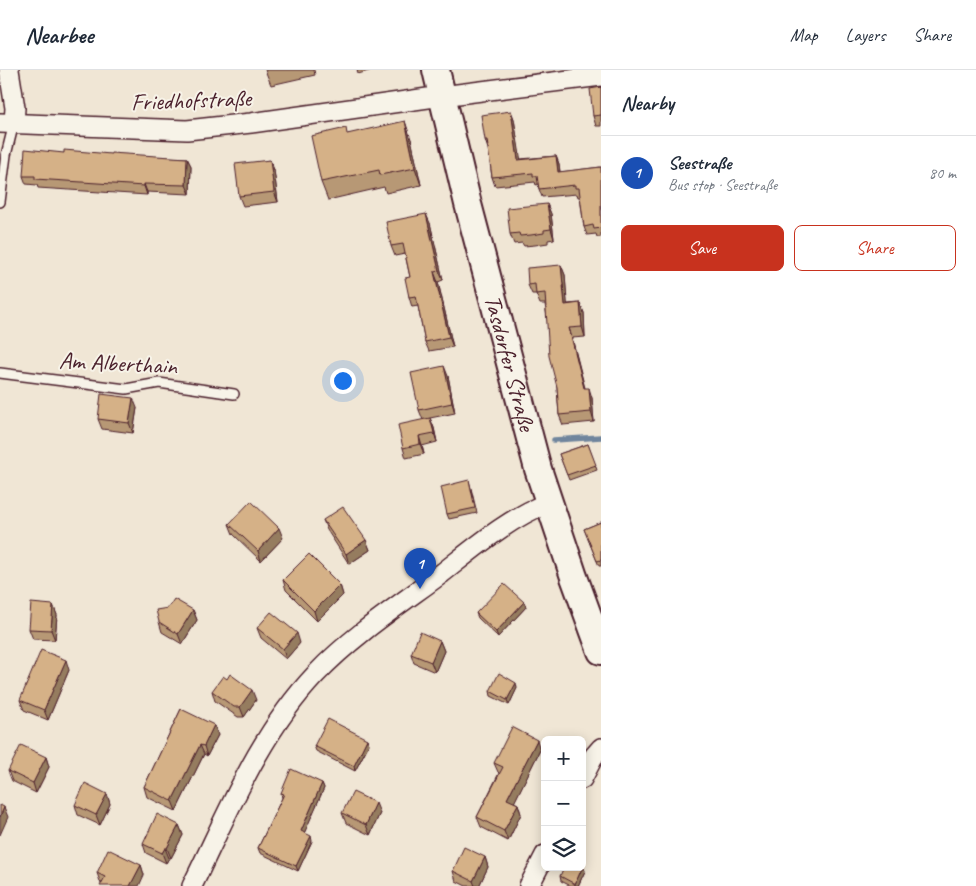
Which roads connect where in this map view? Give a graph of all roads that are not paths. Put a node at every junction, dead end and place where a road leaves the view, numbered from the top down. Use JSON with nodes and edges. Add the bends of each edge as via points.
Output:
{"nodes":[{"id":1,"x":9,"y":70,"type":"edge"},
{"id":2,"x":436,"y":70,"type":"edge"},
{"id":3,"x":601,"y":76,"type":"edge"},
{"id":4,"x":442,"y":96,"type":"junction"},
{"id":5,"x":7,"y":123,"type":"edge"},
{"id":6,"x":0,"y":202,"type":"edge"},
{"id":7,"x":0,"y":373,"type":"edge"},
{"id":8,"x":234,"y":394,"type":"dead end"},
{"id":9,"x":548,"y":503,"type":"junction"},
{"id":10,"x":601,"y":651,"type":"edge"},
{"id":11,"x":601,"y":748,"type":"edge"},
{"id":12,"x":586,"y":771,"type":"edge"},
{"id":13,"x":541,"y":863,"type":"edge"},
{"id":14,"x":192,"y":886,"type":"edge"},
{"id":15,"x":529,"y":886,"type":"edge"}],
"edges":[{"from":1,"to":5,"type":"street","via":[[15,108]]},
{"from":2,"to":4,"type":"main road","name":"Tasdorfer Straße"},
{"from":3,"to":4,"type":"street","name":"Friedhofstraße"},
{"from":4,"to":5,"type":"street","name":"Friedhofstraße","via":[[188,130]]},
{"from":4,"to":9,"type":"main road","name":"Tasdorfer Straße"},
{"from":5,"to":6,"type":"lane"},
{"from":7,"to":8,"type":"lane","name":"Am Alberthain","via":[[126,389],[159,383]]},
{"from":9,"to":10,"type":"main road","name":"Tasdorfer Straße"},
{"from":9,"to":14,"type":"street","via":[[524,513],[453,564],[355,639],[317,673],[277,722],[256,756]]},
{"from":11,"to":12,"type":"street"},
{"from":13,"to":15,"type":"street"}]}
